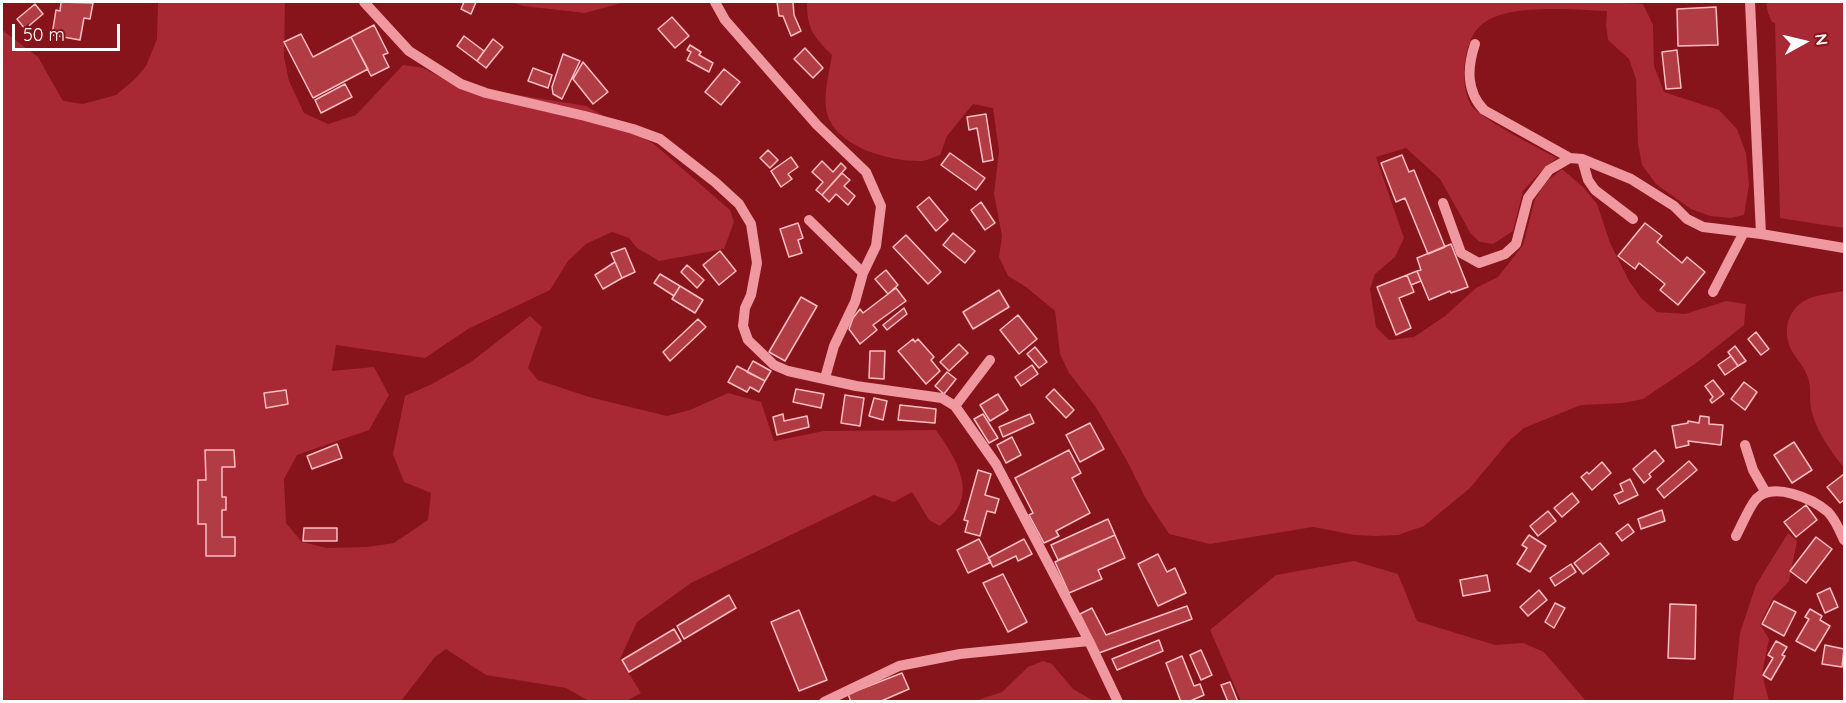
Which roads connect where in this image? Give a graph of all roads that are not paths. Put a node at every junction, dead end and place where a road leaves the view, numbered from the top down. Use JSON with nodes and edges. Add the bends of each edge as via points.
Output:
{"nodes":[{"id":1,"x":364,"y":2,"type":"edge"},
{"id":2,"x":715,"y":2,"type":"edge"},
{"id":3,"x":1750,"y":2,"type":"edge"},
{"id":4,"x":1475,"y":44,"type":"dead end"},
{"id":5,"x":1569,"y":158,"type":"junction"},
{"id":6,"x":1582,"y":159,"type":"junction"},
{"id":7,"x":1443,"y":203,"type":"dead end"},
{"id":8,"x":1634,"y":219,"type":"dead end"},
{"id":9,"x":809,"y":220,"type":"dead end"},
{"id":10,"x":1744,"y":232,"type":"junction"},
{"id":11,"x":1761,"y":234,"type":"junction"},
{"id":12,"x":1845,"y":248,"type":"edge"},
{"id":13,"x":863,"y":273,"type":"junction"},
{"id":14,"x":1713,"y":291,"type":"dead end"},
{"id":15,"x":990,"y":360,"type":"dead end"},
{"id":16,"x":825,"y":378,"type":"junction"},
{"id":17,"x":955,"y":406,"type":"junction"},
{"id":18,"x":1745,"y":445,"type":"dead end"},
{"id":19,"x":1766,"y":493,"type":"junction"},
{"id":20,"x":1736,"y":536,"type":"dead end"},
{"id":21,"x":1845,"y":540,"type":"edge"},
{"id":22,"x":1089,"y":641,"type":"junction"},
{"id":23,"x":824,"y":702,"type":"edge"},
{"id":24,"x":1118,"y":702,"type":"edge"}],
"edges":[{"from":1,"to":16,"type":"street","via":[[409,51],[461,84],[660,139],[715,182],[739,204],[752,224],[757,263],[752,295],[745,308],[743,326],[748,340],[774,365]]},
{"from":2,"to":13,"type":"street","via":[[725,20],[817,125],[866,172],[881,206],[876,246]]},
{"from":3,"to":11,"type":"street"},
{"from":4,"to":5,"type":"street","via":[[1470,76],[1475,100],[1484,110]]},
{"from":5,"to":6,"type":"street"},
{"from":5,"to":7,"type":"street","via":[[1550,170],[1528,198],[1516,244],[1505,254],[1479,262],[1461,254]]},
{"from":6,"to":8,"type":"street","via":[[1594,190]]},
{"from":6,"to":10,"type":"street","via":[[1631,179],[1703,227]]},
{"from":9,"to":13,"type":"street"},
{"from":10,"to":11,"type":"street"},
{"from":10,"to":14,"type":"street"},
{"from":11,"to":12,"type":"street"},
{"from":13,"to":16,"type":"street"},
{"from":15,"to":17,"type":"street"},
{"from":16,"to":17,"type":"street","via":[[942,398]]},
{"from":17,"to":22,"type":"street","via":[[996,464]]},
{"from":18,"to":19,"type":"street"},
{"from":19,"to":20,"type":"street","via":[[1756,499]]},
{"from":19,"to":21,"type":"street","via":[[1788,492],[1814,501],[1830,514]]},
{"from":22,"to":23,"type":"street","via":[[960,654],[899,666]]},
{"from":22,"to":24,"type":"street"}]}
